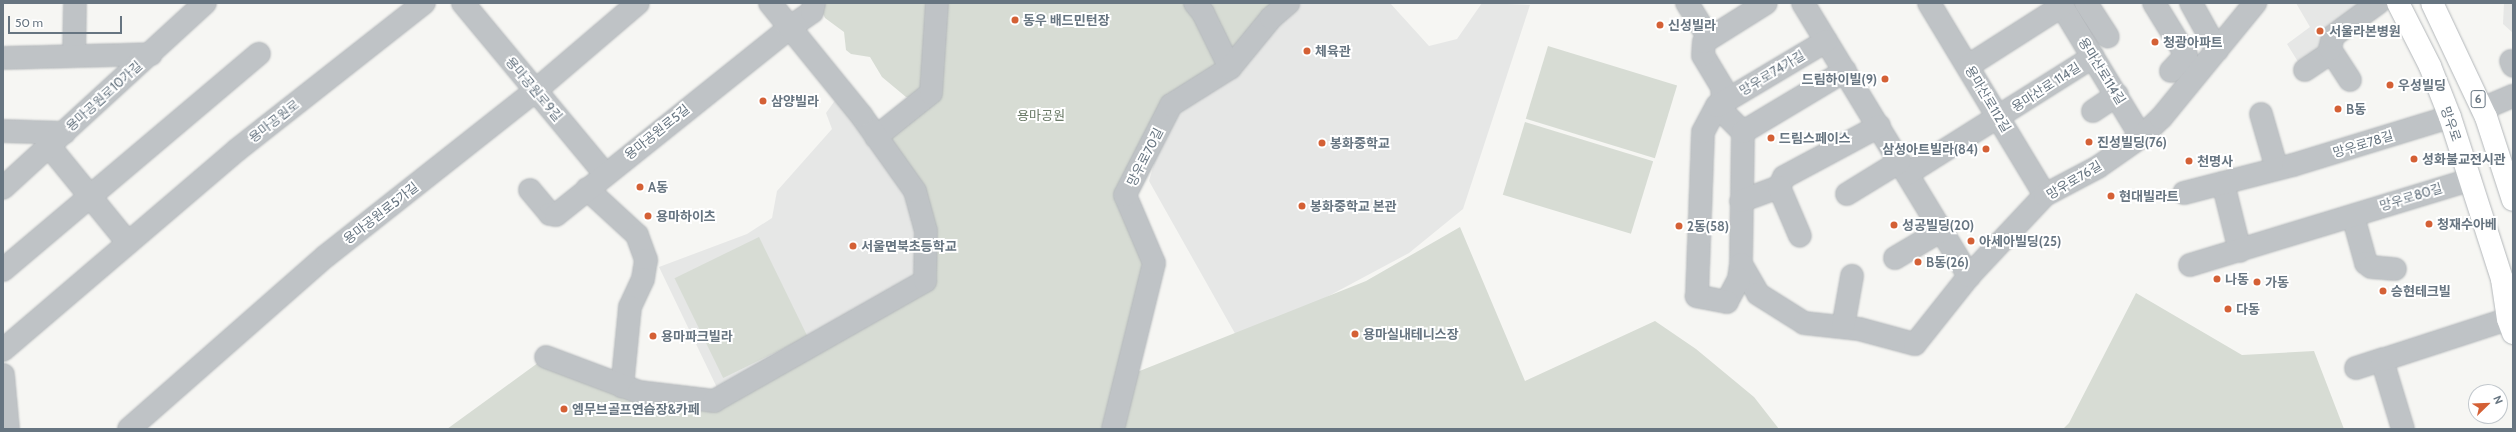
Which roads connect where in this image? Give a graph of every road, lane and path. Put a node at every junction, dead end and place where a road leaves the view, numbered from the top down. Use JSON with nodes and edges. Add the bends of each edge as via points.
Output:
{"nodes":[{"id":1,"x":75,"y":3,"type":"edge"},
{"id":2,"x":205,"y":3,"type":"edge"},
{"id":3,"x":424,"y":3,"type":"edge"},
{"id":4,"x":463,"y":3,"type":"edge"},
{"id":5,"x":638,"y":3,"type":"edge"},
{"id":6,"x":770,"y":3,"type":"edge"},
{"id":7,"x":814,"y":3,"type":"edge"},
{"id":8,"x":937,"y":3,"type":"edge"},
{"id":9,"x":1195,"y":3,"type":"edge"},
{"id":10,"x":1288,"y":3,"type":"edge"},
{"id":11,"x":1687,"y":3,"type":"edge"},
{"id":12,"x":1766,"y":3,"type":"edge"},
{"id":13,"x":1803,"y":3,"type":"edge"},
{"id":14,"x":2086,"y":3,"type":"edge"},
{"id":15,"x":2154,"y":3,"type":"edge"},
{"id":16,"x":2191,"y":3,"type":"edge"},
{"id":17,"x":2255,"y":3,"type":"edge"},
{"id":18,"x":2378,"y":3,"type":"edge"},
{"id":19,"x":2398,"y":3,"type":"edge"},
{"id":20,"x":2435,"y":4,"type":"edge"},
{"id":21,"x":2061,"y":5,"type":"edge"},
{"id":22,"x":1937,"y":6,"type":"edge"},
{"id":23,"x":788,"y":28,"type":"junction"},
{"id":24,"x":2108,"y":37,"type":"dead end"},
{"id":25,"x":1708,"y":38,"type":"junction"},
{"id":26,"x":1826,"y":41,"type":"junction"},
{"id":27,"x":2217,"y":50,"type":"junction"},
{"id":28,"x":2332,"y":52,"type":"junction"},
{"id":29,"x":151,"y":54,"type":"junction"},
{"id":30,"x":259,"y":54,"type":"dead end"},
{"id":31,"x":74,"y":56,"type":"junction"},
{"id":32,"x":2093,"y":57,"type":"junction"},
{"id":33,"x":3,"y":58,"type":"edge"},
{"id":34,"x":1968,"y":66,"type":"junction"},
{"id":35,"x":1230,"y":68,"type":"junction"},
{"id":36,"x":2305,"y":70,"type":"dead end"},
{"id":37,"x":1845,"y":71,"type":"junction"},
{"id":38,"x":2171,"y":71,"type":"dead end"},
{"id":39,"x":2350,"y":80,"type":"dead end"},
{"id":40,"x":535,"y":91,"type":"junction"},
{"id":41,"x":2117,"y":95,"type":"junction"},
{"id":42,"x":2513,"y":96,"type":"edge"},
{"id":43,"x":1720,"y":104,"type":"junction"},
{"id":44,"x":2093,"y":111,"type":"dead end"},
{"id":45,"x":2484,"y":113,"type":"junction"},
{"id":46,"x":2261,"y":114,"type":"dead end"},
{"id":47,"x":1999,"y":118,"type":"junction"},
{"id":48,"x":2452,"y":124,"type":"junction"},
{"id":49,"x":1879,"y":126,"type":"junction"},
{"id":50,"x":3,"y":131,"type":"edge"},
{"id":51,"x":1743,"y":132,"type":"junction"},
{"id":52,"x":876,"y":137,"type":"junction"},
{"id":53,"x":2141,"y":137,"type":"junction"},
{"id":54,"x":56,"y":140,"type":"junction"},
{"id":55,"x":1903,"y":168,"type":"junction"},
{"id":56,"x":2277,"y":169,"type":"junction"},
{"id":57,"x":605,"y":174,"type":"junction"},
{"id":58,"x":2470,"y":180,"type":"junction"},
{"id":59,"x":2224,"y":183,"type":"junction"},
{"id":60,"x":1779,"y":187,"type":"junction"},
{"id":61,"x":3,"y":188,"type":"edge"},
{"id":62,"x":587,"y":189,"type":"junction"},
{"id":63,"x":530,"y":190,"type":"dead end"},
{"id":64,"x":2184,"y":193,"type":"dead end"},
{"id":65,"x":1847,"y":194,"type":"dead end"},
{"id":66,"x":2045,"y":196,"type":"junction"},
{"id":67,"x":90,"y":197,"type":"junction"},
{"id":68,"x":2513,"y":200,"type":"edge"},
{"id":69,"x":1741,"y":201,"type":"junction"},
{"id":70,"x":2353,"y":216,"type":"junction"},
{"id":71,"x":1942,"y":230,"type":"junction"},
{"id":72,"x":1800,"y":236,"type":"dead end"},
{"id":73,"x":128,"y":243,"type":"junction"},
{"id":74,"x":2240,"y":250,"type":"junction"},
{"id":75,"x":1895,"y":258,"type":"dead end"},
{"id":76,"x":1741,"y":264,"type":"junction"},
{"id":77,"x":2190,"y":265,"type":"dead end"},
{"id":78,"x":2395,"y":269,"type":"dead end"},
{"id":79,"x":3,"y":270,"type":"edge"},
{"id":80,"x":1852,"y":276,"type":"dead end"},
{"id":81,"x":1969,"y":276,"type":"junction"},
{"id":82,"x":2511,"y":326,"type":"edge"},
{"id":83,"x":1843,"y":327,"type":"junction"},
{"id":84,"x":3,"y":350,"type":"edge"},
{"id":85,"x":546,"y":357,"type":"dead end"},
{"id":86,"x":2384,"y":359,"type":"junction"},
{"id":87,"x":2356,"y":368,"type":"dead end"},
{"id":88,"x":3,"y":375,"type":"edge"},
{"id":89,"x":622,"y":387,"type":"junction"},
{"id":90,"x":8,"y":429,"type":"edge"},
{"id":91,"x":130,"y":429,"type":"edge"},
{"id":92,"x":1113,"y":429,"type":"edge"},
{"id":93,"x":2403,"y":429,"type":"edge"}],
"edges":[{"from":1,"to":31,"type":"street"},
{"from":2,"to":29,"type":"street","name":"용마공원로10가길"},
{"from":3,"to":73,"type":"street","name":"용마공원로","via":[[236,150]]},
{"from":4,"to":40,"type":"street","name":"용마공원로9길"},
{"from":5,"to":40,"type":"street","name":"용마공원로5가길"},
{"from":6,"to":23,"type":"street"},
{"from":7,"to":23,"type":"street","name":"용마공원로5길","via":[[812,12]]},
{"from":8,"to":52,"type":"street","via":[[931,93]]},
{"from":9,"to":35,"type":"street","via":[[1203,13]]},
{"from":10,"to":35,"type":"street","name":"망우로70길","via":[[1271,18]]},
{"from":11,"to":25,"type":"street"},
{"from":12,"to":25,"type":"street"},
{"from":13,"to":26,"type":"street"},
{"from":14,"to":24,"type":"street"},
{"from":15,"to":38,"type":"street","via":[[2186,55]]},
{"from":16,"to":27,"type":"street"},
{"from":17,"to":27,"type":"street","name":"망우로76길"},
{"from":18,"to":28,"type":"street","via":[[2333,36],[2330,49]]},
{"from":19,"to":48,"type":"main road","name":"망우로","via":[[2430,66]]},
{"from":20,"to":45,"type":"main road","number":"6"},
{"from":21,"to":32,"type":"street","name":"용마산로114길"},
{"from":21,"to":34,"type":"street","name":"용마산로114길"},
{"from":22,"to":34,"type":"street","name":"용마산로112길"},
{"from":23,"to":52,"type":"street"},
{"from":23,"to":57,"type":"street","name":"용마공원로5길"},
{"from":25,"to":43,"type":"street","via":[[1701,50],[1722,87]]},
{"from":26,"to":37,"type":"street"},
{"from":26,"to":43,"type":"street","name":"망우로74가길"},
{"from":27,"to":53,"type":"street","name":"망우로76길","via":[[2161,118]]},
{"from":28,"to":36,"type":"street"},
{"from":28,"to":39,"type":"street"},
{"from":29,"to":31,"type":"street"},
{"from":29,"to":54,"type":"street","name":"용마공원로10가길"},
{"from":30,"to":67,"type":"street"},
{"from":31,"to":33,"type":"street"},
{"from":32,"to":41,"type":"street","name":"용마산로114길"},
{"from":32,"to":47,"type":"street","name":"용마산로 114길"},
{"from":34,"to":47,"type":"street","name":"용마산로112길"},
{"from":35,"to":92,"type":"street","name":"망우로70길","via":[[1171,105],[1125,195],[1154,263]]},
{"from":37,"to":49,"type":"street"},
{"from":37,"to":51,"type":"street"},
{"from":40,"to":57,"type":"street","name":"용마공원로9길"},
{"from":40,"to":91,"type":"street","name":"용마공원로5가길","via":[[326,256]]},
{"from":41,"to":44,"type":"street"},
{"from":41,"to":53,"type":"street","name":"용마산로114길"},
{"from":42,"to":45,"type":"street"},
{"from":43,"to":51,"type":"street"},
{"from":43,"to":76,"type":"street","via":[[1703,132],[1696,296],[1727,302],[1740,279]]},
{"from":45,"to":48,"type":"main road","via":[[2473,129]]},
{"from":45,"to":68,"type":"main road","number":"6"},
{"from":46,"to":56,"type":"street"},
{"from":47,"to":55,"type":"street"},
{"from":47,"to":66,"type":"street","name":"용마산로112길"},
{"from":48,"to":56,"type":"street","name":"망우로78길"},
{"from":48,"to":58,"type":"main road","name":"망우로"},
{"from":49,"to":55,"type":"street"},
{"from":49,"to":60,"type":"street","via":[[1784,178]]},
{"from":50,"to":54,"type":"street"},
{"from":51,"to":69,"type":"street"},
{"from":52,"to":89,"type":"street","via":[[915,191],[926,231],[925,281],[714,401],[639,392]]},
{"from":53,"to":66,"type":"street","name":"망우로76길","via":[[2098,166]]},
{"from":54,"to":61,"type":"street","name":"용마공원로10가길"},
{"from":54,"to":67,"type":"street"},
{"from":55,"to":65,"type":"street"},
{"from":55,"to":71,"type":"street"},
{"from":56,"to":59,"type":"street","name":"망우로78길"},
{"from":57,"to":62,"type":"street","name":"용마공원로5길"},
{"from":58,"to":70,"type":"street","name":"망우로80길"},
{"from":58,"to":82,"type":"main road","name":"망우로","via":[[2502,279]]},
{"from":59,"to":64,"type":"street","name":"망우로78길"},
{"from":59,"to":74,"type":"street"},
{"from":60,"to":69,"type":"street"},
{"from":60,"to":72,"type":"street"},
{"from":62,"to":63,"type":"street","name":"용마공원로5길","via":[[554,216]]},
{"from":62,"to":89,"type":"street","via":[[637,235],[646,260],[643,279],[630,308]]},
{"from":66,"to":81,"type":"street","name":"망우로76길"},
{"from":67,"to":73,"type":"street"},
{"from":67,"to":79,"type":"street"},
{"from":69,"to":76,"type":"street"},
{"from":70,"to":74,"type":"street","name":"망우로80길"},
{"from":70,"to":78,"type":"street","via":[[2366,263],[2371,267]]},
{"from":71,"to":75,"type":"street"},
{"from":71,"to":81,"type":"street"},
{"from":73,"to":84,"type":"street","name":"용마공원로"},
{"from":74,"to":77,"type":"street","name":"망우로80길"},
{"from":76,"to":83,"type":"street","name":"망우로76길","via":[[1758,294],[1804,323]]},
{"from":80,"to":83,"type":"street"},
{"from":81,"to":83,"type":"street","name":"망우로76길","via":[[1916,344]]},
{"from":82,"to":86,"type":"street","name":"망우로"},
{"from":85,"to":89,"type":"street"},
{"from":86,"to":87,"type":"street","name":"망우로"},
{"from":86,"to":93,"type":"street","via":[[2382,364]]},
{"from":88,"to":90,"type":"street"}]}
